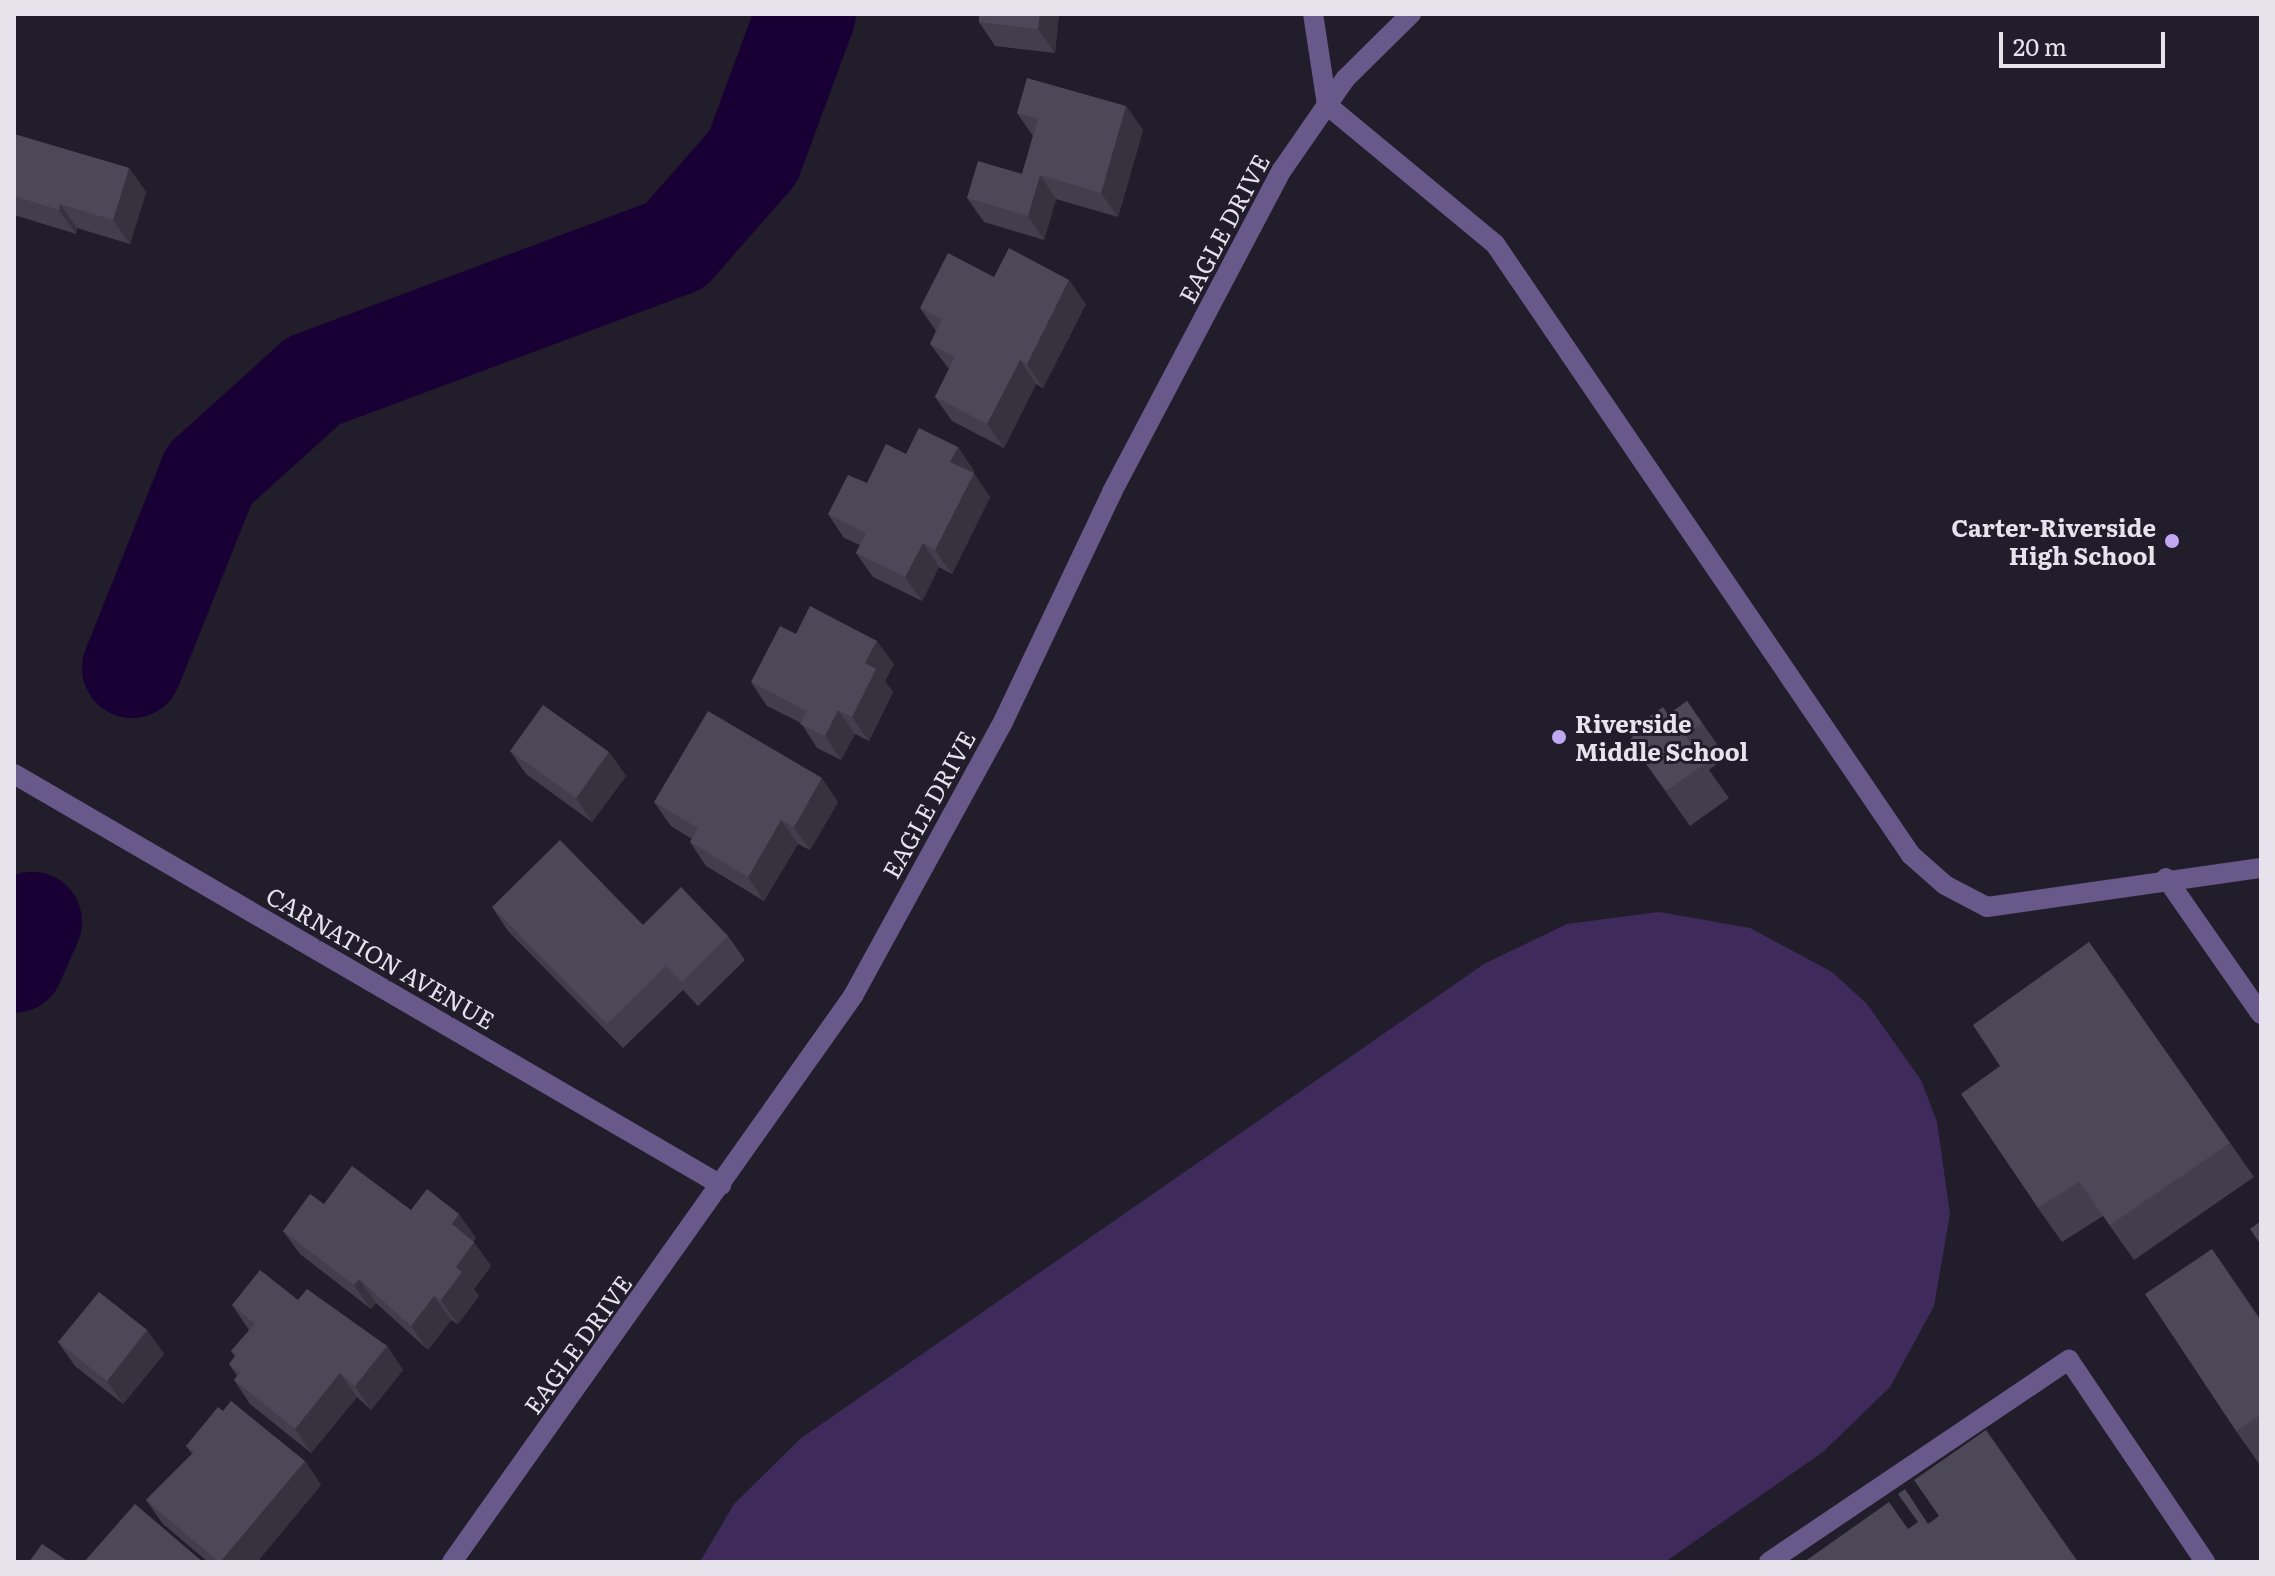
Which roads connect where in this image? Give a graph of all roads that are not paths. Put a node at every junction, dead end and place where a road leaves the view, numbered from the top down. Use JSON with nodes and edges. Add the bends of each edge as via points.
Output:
{"nodes":[{"id":1,"x":1313,"y":14,"type":"edge"},
{"id":2,"x":1411,"y":14,"type":"edge"},
{"id":3,"x":1327,"y":105,"type":"junction"},
{"id":4,"x":14,"y":774,"type":"edge"},
{"id":5,"x":2261,"y":868,"type":"edge"},
{"id":6,"x":2166,"y":878,"type":"junction"},
{"id":7,"x":2261,"y":1014,"type":"edge"},
{"id":8,"x":721,"y":1185,"type":"junction"},
{"id":9,"x":452,"y":1562,"type":"edge"},
{"id":10,"x":1769,"y":1562,"type":"edge"},
{"id":11,"x":2205,"y":1562,"type":"edge"}],
"edges":[{"from":1,"to":3,"type":"street"},
{"from":2,"to":3,"type":"street","name":"EAGLE DRIVE","via":[[1345,79]]},
{"from":3,"to":6,"type":"street","via":[[1495,244],[1911,855],[1945,885],[1987,907]]},
{"from":3,"to":8,"type":"street","name":"EAGLE DRIVE","via":[[1282,170],[1112,492],[1003,722],[853,996]]},
{"from":4,"to":8,"type":"street","name":"CARNATION AVENUE"},
{"from":5,"to":6,"type":"street"},
{"from":6,"to":7,"type":"street"},
{"from":8,"to":9,"type":"street","name":"EAGLE DRIVE"},
{"from":10,"to":11,"type":"street","via":[[2069,1360]]}]}
